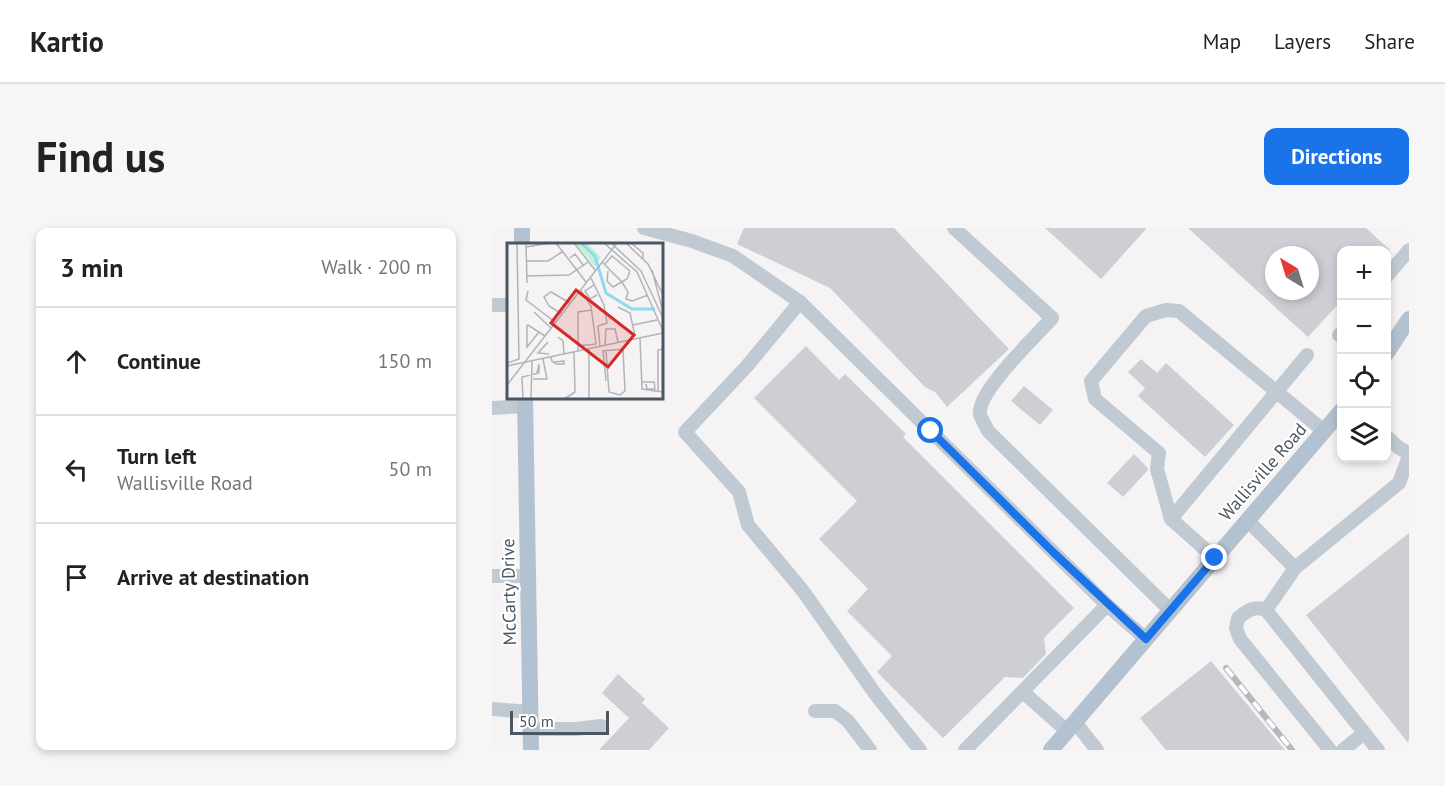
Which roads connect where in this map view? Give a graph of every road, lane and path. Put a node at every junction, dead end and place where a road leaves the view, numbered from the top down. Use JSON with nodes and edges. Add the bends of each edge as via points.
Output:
{"nodes":[{"id":1,"x":644,"y":228,"type":"edge"},
{"id":2,"x":954,"y":228,"type":"edge"},
{"id":3,"x":1409,"y":250,"type":"edge"},
{"id":4,"x":1391,"y":272,"type":"edge"},
{"id":5,"x":800,"y":302,"type":"junction"},
{"id":6,"x":492,"y":305,"type":"edge"},
{"id":7,"x":507,"y":306,"type":"edge"},
{"id":8,"x":1409,"y":320,"type":"edge"},
{"id":9,"x":1409,"y":342,"type":"edge"},
{"id":10,"x":1391,"y":347,"type":"edge"},
{"id":11,"x":1307,"y":355,"type":"dead end"},
{"id":12,"x":1391,"y":356,"type":"edge"},
{"id":13,"x":1277,"y":392,"type":"junction"},
{"id":14,"x":525,"y":402,"type":"edge"},
{"id":15,"x":492,"y":408,"type":"edge"},
{"id":16,"x":1337,"y":415,"type":"edge"},
{"id":17,"x":1324,"y":431,"type":"junction"},
{"id":18,"x":1391,"y":441,"type":"edge"},
{"id":19,"x":1409,"y":455,"type":"edge"},
{"id":20,"x":1171,"y":519,"type":"junction"},
{"id":21,"x":1247,"y":520,"type":"junction"},
{"id":22,"x":1215,"y":558,"type":"junction"},
{"id":23,"x":1295,"y":568,"type":"junction"},
{"id":24,"x":492,"y":576,"type":"edge"},
{"id":25,"x":528,"y":576,"type":"junction"},
{"id":26,"x":1107,"y":605,"type":"junction"},
{"id":27,"x":1266,"y":610,"type":"junction"},
{"id":28,"x":1170,"y":611,"type":"junction"},
{"id":29,"x":1146,"y":639,"type":"junction"},
{"id":30,"x":1023,"y":692,"type":"junction"},
{"id":31,"x":492,"y":709,"type":"edge"},
{"id":32,"x":815,"y":711,"type":"dead end"},
{"id":33,"x":530,"y":720,"type":"junction"},
{"id":34,"x":601,"y":726,"type":"dead end"},
{"id":35,"x":1071,"y":727,"type":"junction"},
{"id":36,"x":1364,"y":733,"type":"junction"},
{"id":37,"x":531,"y":750,"type":"edge"},
{"id":38,"x":870,"y":750,"type":"edge"},
{"id":39,"x":920,"y":750,"type":"edge"},
{"id":40,"x":965,"y":750,"type":"edge"},
{"id":41,"x":1051,"y":750,"type":"edge"},
{"id":42,"x":1097,"y":750,"type":"edge"},
{"id":43,"x":1330,"y":750,"type":"edge"},
{"id":44,"x":1343,"y":750,"type":"edge"},
{"id":45,"x":1378,"y":750,"type":"edge"}],
"edges":[{"from":1,"to":5,"type":"lane","via":[[733,256]]},
{"from":2,"to":28,"type":"lane","via":[[1052,318],[981,402],[980,415],[988,431]]},
{"from":3,"to":4,"type":"lane"},
{"from":5,"to":26,"type":"lane"},
{"from":5,"to":39,"type":"lane","via":[[686,432],[739,492],[748,525],[803,591]]},
{"from":6,"to":7,"type":"lane"},
{"from":8,"to":10,"type":"main road"},
{"from":9,"to":12,"type":"main road"},
{"from":11,"to":13,"type":"lane"},
{"from":13,"to":17,"type":"lane"},
{"from":13,"to":20,"type":"lane"},
{"from":13,"to":20,"type":"lane","via":[[1179,311],[1166,310],[1146,316],[1091,381],[1095,399],[1159,453],[1157,469]]},
{"from":14,"to":15,"type":"lane"},
{"from":14,"to":25,"type":"main road","name":"McCarty Drive"},
{"from":16,"to":17,"type":"main road","name":"Wallisville Road"},
{"from":17,"to":21,"type":"main road","name":"Wallisville Road"},
{"from":18,"to":19,"type":"lane"},
{"from":19,"to":23,"type":"lane","via":[[1400,483]]},
{"from":20,"to":22,"type":"lane"},
{"from":21,"to":22,"type":"main road","name":"Wallisville Road"},
{"from":21,"to":23,"type":"lane"},
{"from":22,"to":28,"type":"main road","name":"Wallisville Road"},
{"from":23,"to":27,"type":"lane"},
{"from":24,"to":25,"type":"lane"},
{"from":25,"to":33,"type":"main road","name":"McCarty Drive"},
{"from":26,"to":29,"type":"lane"},
{"from":26,"to":30,"type":"lane"},
{"from":27,"to":36,"type":"lane"},
{"from":27,"to":43,"type":"lane","via":[[1248,610],[1238,618],[1240,639]]},
{"from":28,"to":29,"type":"main road","name":"Wallisville Road"},
{"from":29,"to":35,"type":"main road","name":"Wallisville Road"},
{"from":30,"to":35,"type":"lane"},
{"from":30,"to":40,"type":"lane"},
{"from":31,"to":33,"type":"lane"},
{"from":32,"to":38,"type":"lane","via":[[835,711]]},
{"from":33,"to":34,"type":"lane","via":[[576,729]]},
{"from":33,"to":37,"type":"main road","name":"McCarty Drive"},
{"from":35,"to":41,"type":"main road","name":"Wallisville Road"},
{"from":35,"to":42,"type":"lane"},
{"from":36,"to":44,"type":"lane"},
{"from":36,"to":45,"type":"lane"}]}
